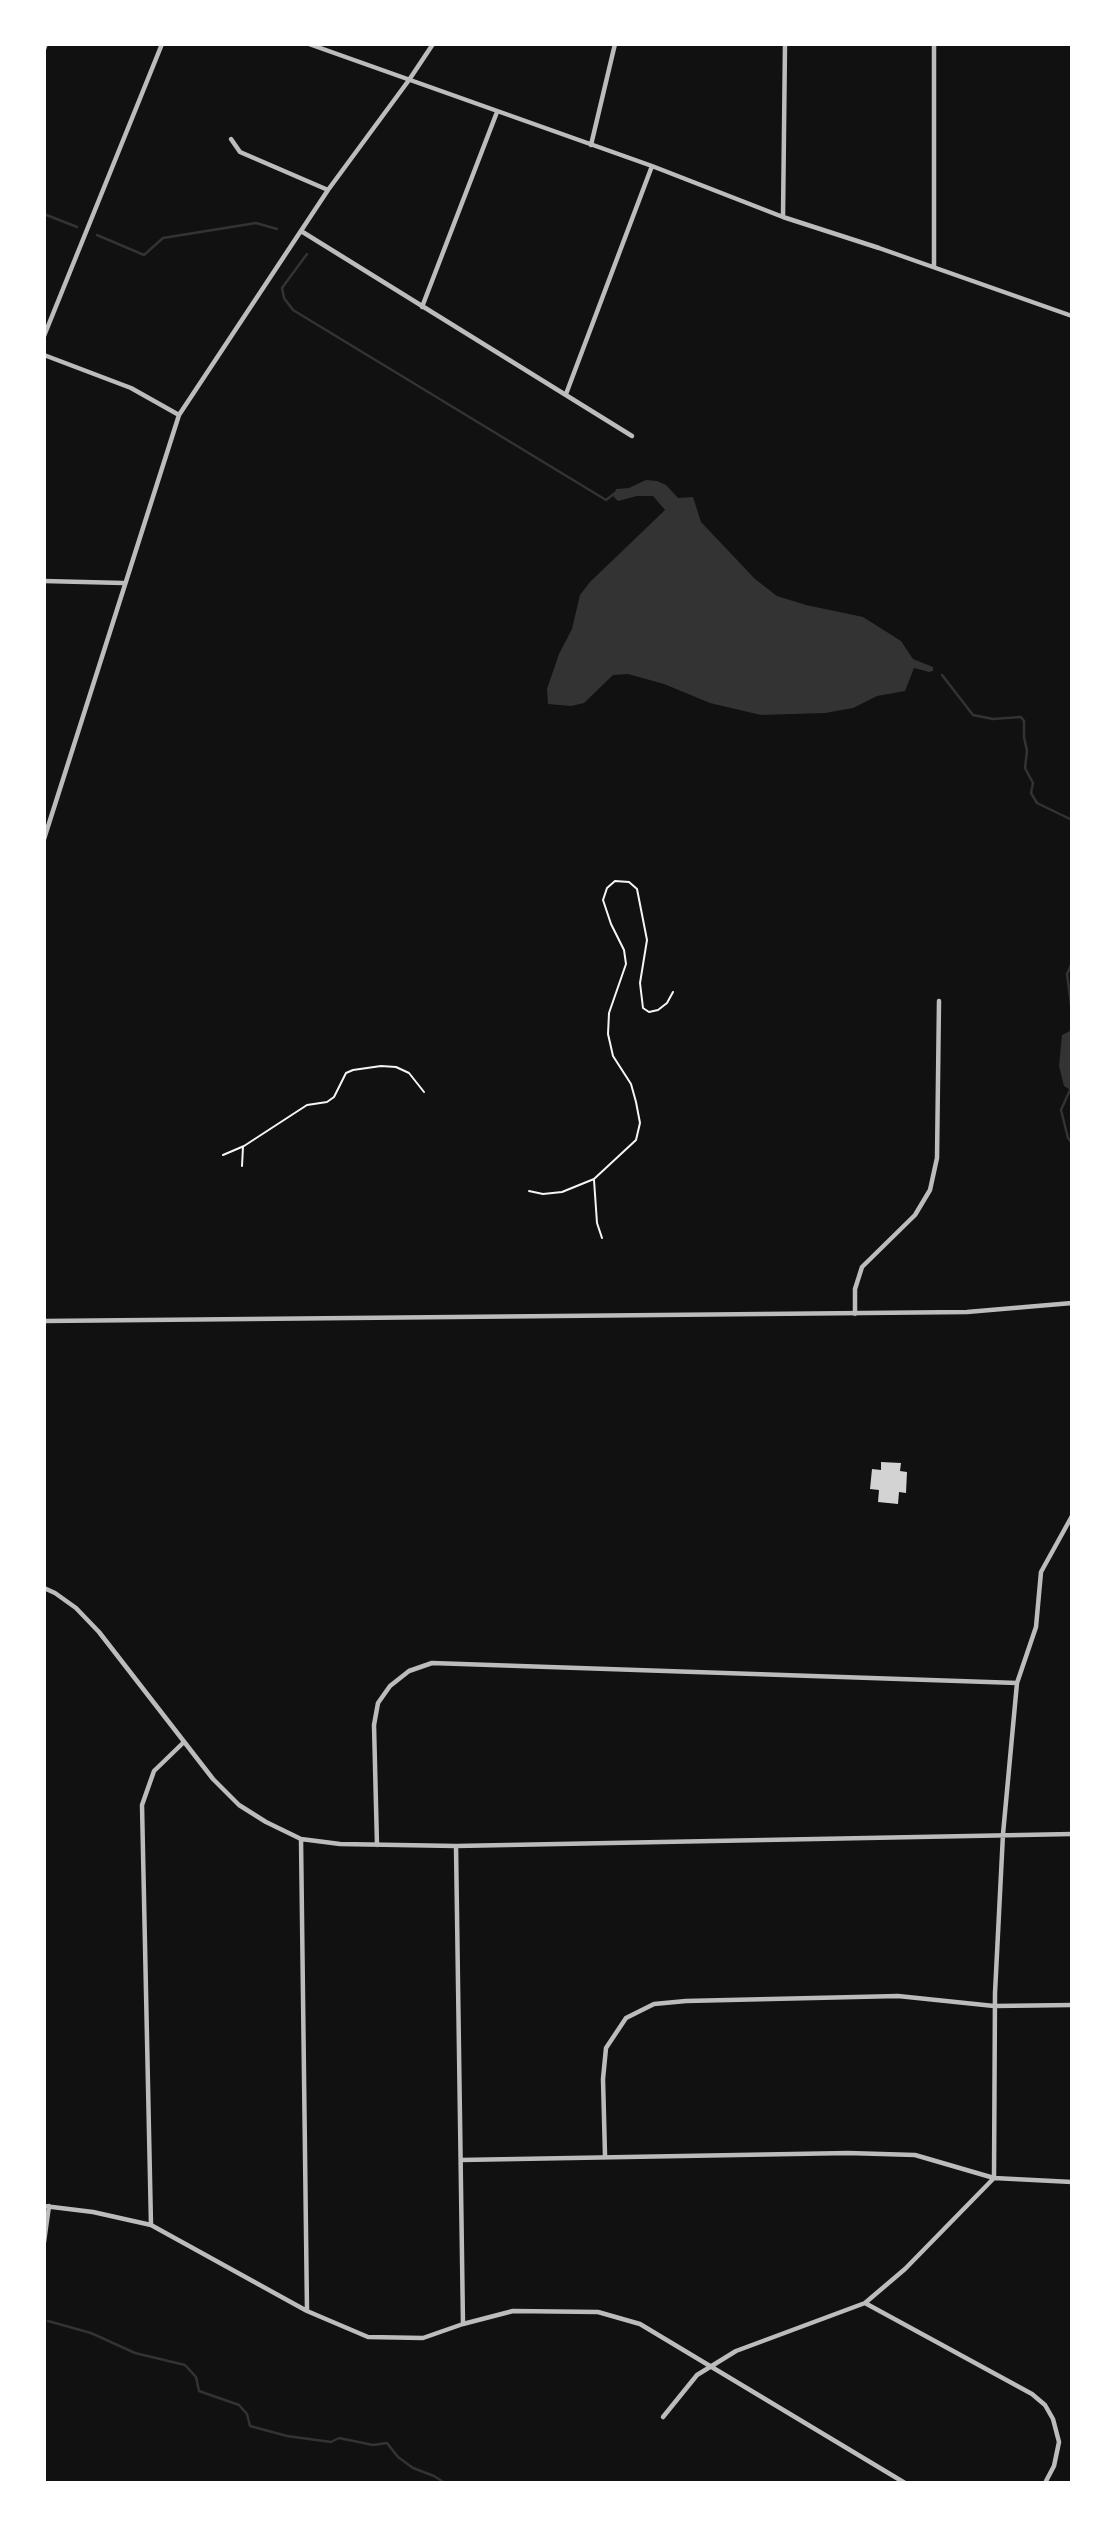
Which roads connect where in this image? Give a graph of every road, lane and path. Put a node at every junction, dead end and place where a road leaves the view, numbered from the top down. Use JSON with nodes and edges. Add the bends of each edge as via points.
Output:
{"nodes":[{"id":1,"x":46,"y":44,"type":"edge"},
{"id":2,"x":162,"y":44,"type":"edge"},
{"id":3,"x":309,"y":44,"type":"edge"},
{"id":4,"x":433,"y":44,"type":"edge"},
{"id":5,"x":615,"y":44,"type":"edge"},
{"id":6,"x":785,"y":44,"type":"edge"},
{"id":7,"x":934,"y":44,"type":"edge"},
{"id":8,"x":44,"y":49,"type":"edge"},
{"id":9,"x":409,"y":80,"type":"junction"},
{"id":10,"x":497,"y":112,"type":"junction"},
{"id":11,"x":231,"y":139,"type":"dead end"},
{"id":12,"x":590,"y":145,"type":"junction"},
{"id":13,"x":652,"y":166,"type":"junction"},
{"id":14,"x":328,"y":190,"type":"junction"},
{"id":15,"x":783,"y":217,"type":"junction"},
{"id":16,"x":301,"y":231,"type":"junction"},
{"id":17,"x":934,"y":267,"type":"junction"},
{"id":18,"x":422,"y":307,"type":"junction"},
{"id":19,"x":1072,"y":316,"type":"edge"},
{"id":20,"x":44,"y":336,"type":"edge"},
{"id":21,"x":44,"y":355,"type":"edge"},
{"id":22,"x":566,"y":394,"type":"junction"},
{"id":23,"x":179,"y":415,"type":"junction"},
{"id":24,"x":632,"y":436,"type":"dead end"},
{"id":25,"x":44,"y":582,"type":"edge"},
{"id":26,"x":124,"y":583,"type":"junction"},
{"id":27,"x":44,"y":839,"type":"edge"},
{"id":28,"x":673,"y":992,"type":"dead end"},
{"id":29,"x":939,"y":1001,"type":"dead end"},
{"id":30,"x":424,"y":1092,"type":"dead end"},
{"id":31,"x":244,"y":1146,"type":"junction"},
{"id":32,"x":223,"y":1155,"type":"dead end"},
{"id":33,"x":242,"y":1166,"type":"dead end"},
{"id":34,"x":594,"y":1179,"type":"junction"},
{"id":35,"x":529,"y":1191,"type":"dead end"},
{"id":36,"x":602,"y":1238,"type":"dead end"},
{"id":37,"x":1072,"y":1303,"type":"edge"},
{"id":38,"x":855,"y":1314,"type":"junction"},
{"id":39,"x":44,"y":1321,"type":"edge"},
{"id":40,"x":1072,"y":1516,"type":"edge"},
{"id":41,"x":44,"y":1588,"type":"edge"},
{"id":42,"x":1017,"y":1682,"type":"junction"},
{"id":43,"x":184,"y":1742,"type":"junction"},
{"id":44,"x":1003,"y":1834,"type":"junction"},
{"id":45,"x":1072,"y":1834,"type":"edge"},
{"id":46,"x":301,"y":1839,"type":"junction"},
{"id":47,"x":377,"y":1845,"type":"junction"},
{"id":48,"x":456,"y":1846,"type":"junction"},
{"id":49,"x":1072,"y":2005,"type":"edge"},
{"id":50,"x":994,"y":2006,"type":"junction"},
{"id":51,"x":605,"y":2155,"type":"junction"},
{"id":52,"x":461,"y":2160,"type":"junction"},
{"id":53,"x":994,"y":2178,"type":"junction"},
{"id":54,"x":1072,"y":2182,"type":"edge"},
{"id":55,"x":46,"y":2206,"type":"edge"},
{"id":56,"x":151,"y":2225,"type":"junction"},
{"id":57,"x":44,"y":2242,"type":"edge"},
{"id":58,"x":865,"y":2303,"type":"junction"},
{"id":59,"x":307,"y":2311,"type":"junction"},
{"id":60,"x":463,"y":2324,"type":"junction"},
{"id":61,"x":712,"y":2366,"type":"junction"},
{"id":62,"x":663,"y":2417,"type":"dead end"},
{"id":63,"x":905,"y":2483,"type":"edge"},
{"id":64,"x":1045,"y":2483,"type":"edge"}],
"edges":[{"from":1,"to":8,"type":"street"},
{"from":2,"to":20,"type":"street"},
{"from":3,"to":9,"type":"street"},
{"from":4,"to":9,"type":"street"},
{"from":5,"to":12,"type":"street"},
{"from":6,"to":15,"type":"street"},
{"from":7,"to":17,"type":"street"},
{"from":9,"to":10,"type":"street"},
{"from":9,"to":14,"type":"street"},
{"from":10,"to":12,"type":"street"},
{"from":10,"to":18,"type":"street"},
{"from":11,"to":14,"type":"street","via":[[240,152]]},
{"from":12,"to":13,"type":"street"},
{"from":13,"to":15,"type":"street"},
{"from":13,"to":22,"type":"street"},
{"from":14,"to":16,"type":"street"},
{"from":15,"to":17,"type":"street"},
{"from":16,"to":18,"type":"street"},
{"from":16,"to":23,"type":"street"},
{"from":17,"to":19,"type":"street"},
{"from":18,"to":22,"type":"street"},
{"from":21,"to":23,"type":"street","via":[[131,388]]},
{"from":22,"to":24,"type":"street"},
{"from":23,"to":26,"type":"street"},
{"from":25,"to":26,"type":"street"},
{"from":26,"to":27,"type":"street"},
{"from":28,"to":34,"type":"path","via":[[658,1010],[643,1008],[640,984],[647,940],[637,889],[628,882],[614,881],[603,900],[626,964],[608,1013],[608,1034],[613,1056],[631,1084],[639,1123],[636,1140]]},
{"from":29,"to":38,"type":"street","via":[[937,1158],[930,1190],[915,1215],[862,1267],[855,1289]]},
{"from":30,"to":31,"type":"path","via":[[409,1073],[396,1067],[353,1070],[346,1073],[327,1102],[307,1105]]},
{"from":31,"to":32,"type":"path"},
{"from":31,"to":33,"type":"path"},
{"from":34,"to":35,"type":"path","via":[[562,1192]]},
{"from":34,"to":36,"type":"path"},
{"from":37,"to":38,"type":"street","via":[[994,1311]]},
{"from":38,"to":39,"type":"street"},
{"from":40,"to":42,"type":"street","via":[[1041,1572],[1036,1627]]},
{"from":41,"to":43,"type":"street","via":[[76,1608],[99,1632]]},
{"from":42,"to":44,"type":"street"},
{"from":42,"to":47,"type":"street","via":[[432,1663],[410,1671],[390,1686],[379,1703],[374,1725]]},
{"from":43,"to":46,"type":"street","via":[[239,1805]]},
{"from":43,"to":56,"type":"street","via":[[154,1771],[142,1805]]},
{"from":44,"to":45,"type":"street"},
{"from":44,"to":48,"type":"street"},
{"from":44,"to":50,"type":"street"},
{"from":46,"to":47,"type":"street"},
{"from":46,"to":59,"type":"street"},
{"from":47,"to":48,"type":"street"},
{"from":48,"to":52,"type":"street"},
{"from":49,"to":50,"type":"street"},
{"from":50,"to":51,"type":"street","via":[[898,1996],[654,2004],[626,2018],[606,2048]]},
{"from":50,"to":53,"type":"street"},
{"from":51,"to":52,"type":"street"},
{"from":51,"to":53,"type":"street","via":[[915,2155]]},
{"from":52,"to":60,"type":"street"},
{"from":53,"to":54,"type":"street"},
{"from":53,"to":58,"type":"street"},
{"from":55,"to":56,"type":"street"},
{"from":55,"to":57,"type":"street"},
{"from":56,"to":59,"type":"street"},
{"from":58,"to":61,"type":"street","via":[[736,2351]]},
{"from":58,"to":64,"type":"street","via":[[1032,2394],[1045,2406],[1059,2442]]},
{"from":59,"to":60,"type":"street","via":[[368,2337],[423,2338]]},
{"from":60,"to":61,"type":"street","via":[[513,2311],[598,2312],[640,2324]]},
{"from":61,"to":62,"type":"street","via":[[697,2375]]},
{"from":61,"to":63,"type":"street"}]}
